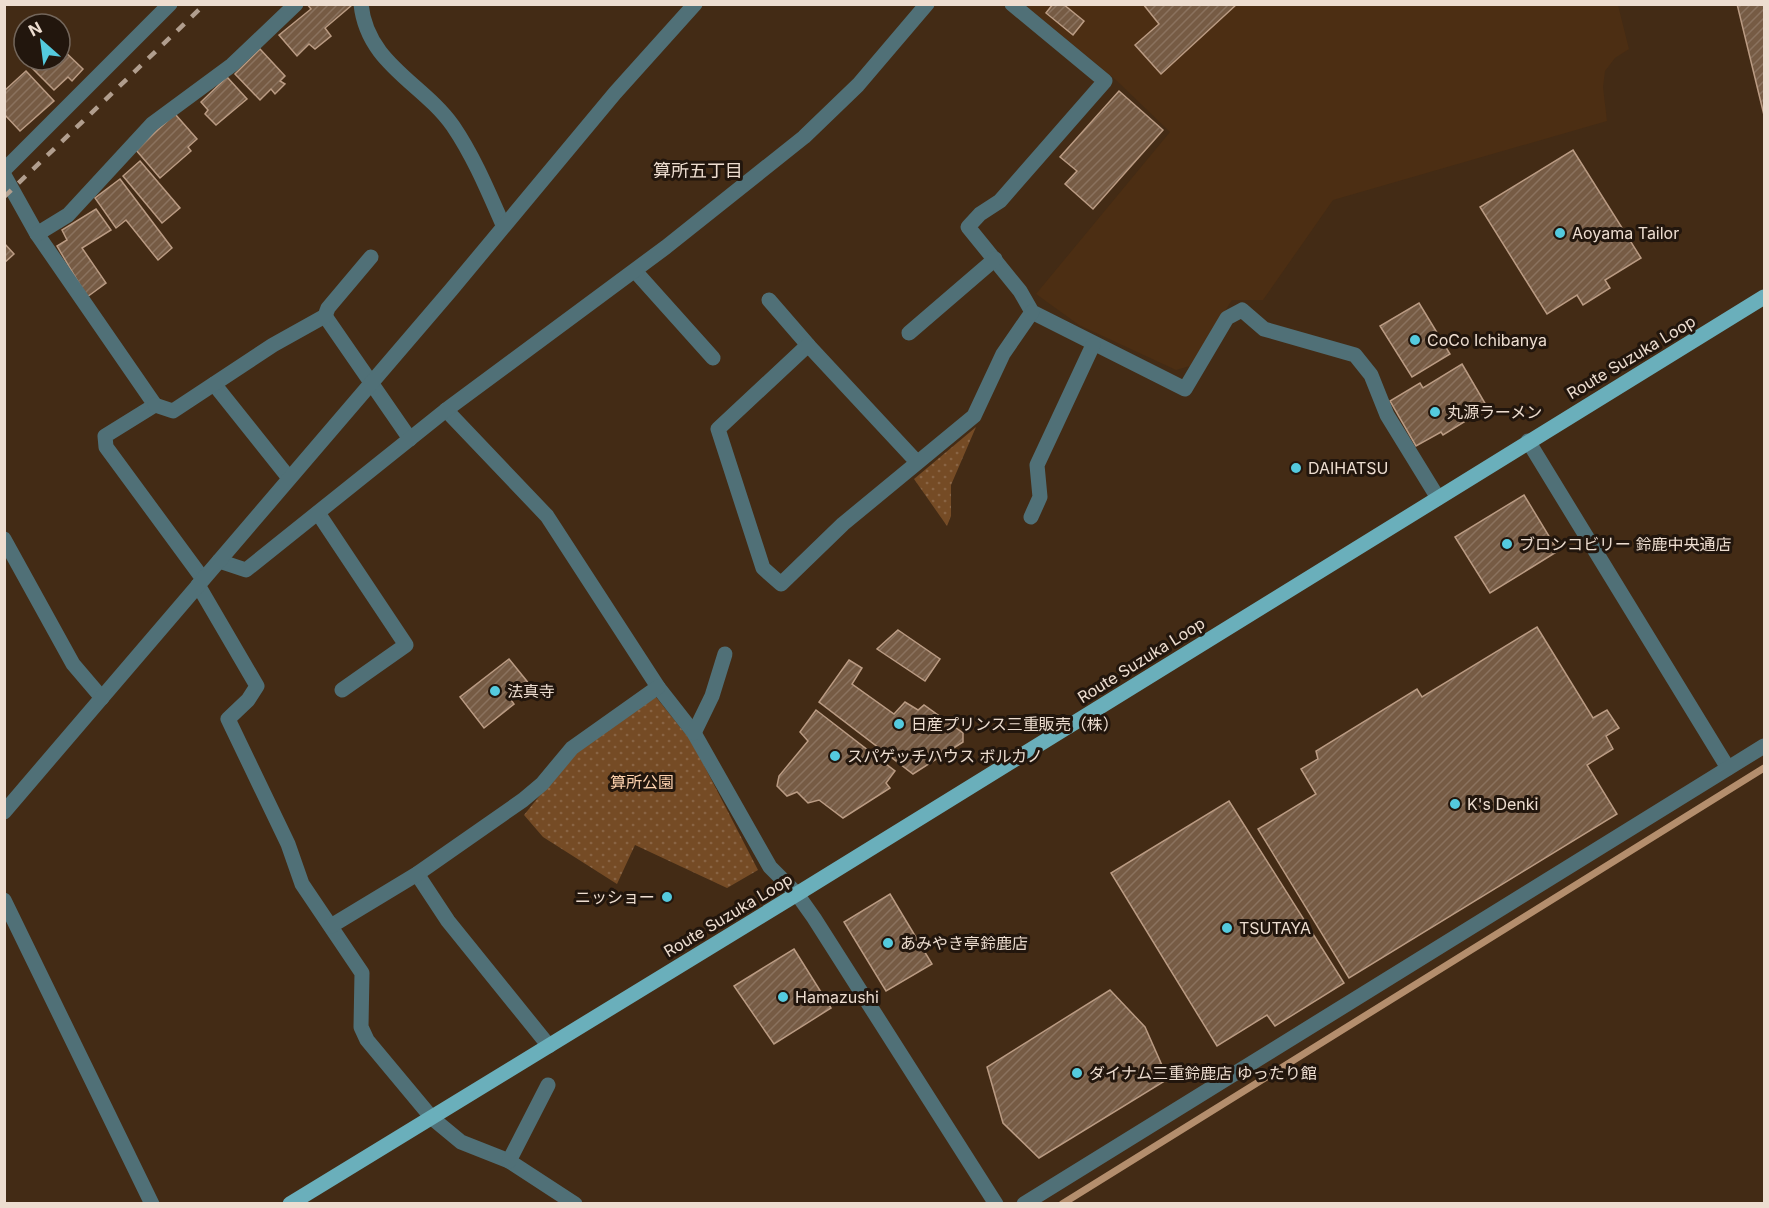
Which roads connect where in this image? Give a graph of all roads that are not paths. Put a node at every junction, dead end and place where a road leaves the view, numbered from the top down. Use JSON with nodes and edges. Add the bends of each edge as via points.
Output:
{"nodes":[{"id":1,"x":170,"y":4,"type":"edge"},
{"id":2,"x":296,"y":4,"type":"edge"},
{"id":3,"x":361,"y":4,"type":"edge"},
{"id":4,"x":695,"y":4,"type":"edge"},
{"id":5,"x":927,"y":4,"type":"edge"},
{"id":6,"x":1012,"y":4,"type":"edge"},
{"id":7,"x":4,"y":170,"type":"edge"},
{"id":8,"x":4,"y":175,"type":"edge"},
{"id":9,"x":503,"y":225,"type":"junction"},
{"id":10,"x":37,"y":234,"type":"junction"},
{"id":11,"x":371,"y":257,"type":"dead end"},
{"id":12,"x":995,"y":259,"type":"junction"},
{"id":13,"x":635,"y":271,"type":"junction"},
{"id":14,"x":1764,"y":297,"type":"edge"},
{"id":15,"x":769,"y":300,"type":"dead end"},
{"id":16,"x":1032,"y":312,"type":"junction"},
{"id":17,"x":325,"y":316,"type":"junction"},
{"id":18,"x":909,"y":333,"type":"dead end"},
{"id":19,"x":808,"y":345,"type":"junction"},
{"id":20,"x":1093,"y":345,"type":"junction"},
{"id":21,"x":713,"y":358,"type":"dead end"},
{"id":22,"x":371,"y":382,"type":"junction"},
{"id":23,"x":214,"y":384,"type":"junction"},
{"id":24,"x":155,"y":405,"type":"junction"},
{"id":25,"x":446,"y":410,"type":"junction"},
{"id":26,"x":410,"y":439,"type":"junction"},
{"id":27,"x":1528,"y":441,"type":"junction"},
{"id":28,"x":916,"y":461,"type":"junction"},
{"id":29,"x":289,"y":478,"type":"junction"},
{"id":30,"x":1438,"y":498,"type":"junction"},
{"id":31,"x":318,"y":513,"type":"junction"},
{"id":32,"x":1031,"y":517,"type":"dead end"},
{"id":33,"x":4,"y":540,"type":"edge"},
{"id":34,"x":219,"y":561,"type":"junction"},
{"id":35,"x":200,"y":582,"type":"junction"},
{"id":36,"x":725,"y":654,"type":"dead end"},
{"id":37,"x":658,"y":687,"type":"junction"},
{"id":38,"x":342,"y":690,"type":"dead end"},
{"id":39,"x":102,"y":698,"type":"junction"},
{"id":40,"x":694,"y":733,"type":"junction"},
{"id":41,"x":1764,"y":746,"type":"edge"},
{"id":42,"x":1728,"y":768,"type":"junction"},
{"id":43,"x":4,"y":812,"type":"edge"},
{"id":44,"x":417,"y":874,"type":"junction"},
{"id":45,"x":797,"y":894,"type":"junction"},
{"id":46,"x":4,"y":900,"type":"edge"},
{"id":47,"x":331,"y":926,"type":"junction"},
{"id":48,"x":549,"y":1046,"type":"junction"},
{"id":49,"x":548,"y":1085,"type":"dead end"},
{"id":50,"x":432,"y":1118,"type":"junction"},
{"id":51,"x":509,"y":1161,"type":"junction"},
{"id":52,"x":152,"y":1203,"type":"edge"},
{"id":53,"x":290,"y":1203,"type":"edge"},
{"id":54,"x":574,"y":1203,"type":"edge"},
{"id":55,"x":996,"y":1203,"type":"edge"},
{"id":56,"x":1024,"y":1203,"type":"edge"}],
"edges":[{"from":1,"to":7,"type":"street"},
{"from":2,"to":10,"type":"street","via":[[232,65],[152,123],[68,215]]},
{"from":3,"to":9,"type":"street","via":[[366,31],[390,64],[452,125],[479,170]]},
{"from":4,"to":9,"type":"street"},
{"from":5,"to":13,"type":"street","via":[[858,85],[804,137]]},
{"from":6,"to":12,"type":"street","via":[[1105,81],[1000,201],[968,227]]},
{"from":8,"to":10,"type":"street"},
{"from":9,"to":22,"type":"street"},
{"from":10,"to":24,"type":"street"},
{"from":11,"to":17,"type":"street"},
{"from":12,"to":16,"type":"street"},
{"from":12,"to":18,"type":"street"},
{"from":13,"to":21,"type":"street"},
{"from":13,"to":25,"type":"street"},
{"from":14,"to":27,"type":"main road","name":"Route Suzuka Loop"},
{"from":15,"to":19,"type":"street"},
{"from":16,"to":20,"type":"street"},
{"from":16,"to":28,"type":"street","via":[[1003,354],[974,416]]},
{"from":17,"to":22,"type":"street"},
{"from":17,"to":23,"type":"street"},
{"from":19,"to":28,"type":"street"},
{"from":19,"to":28,"type":"street","via":[[718,429],[763,568],[781,584]]},
{"from":20,"to":30,"type":"street","via":[[1185,389],[1227,318],[1242,310],[1264,329],[1355,355],[1371,375],[1386,415]]},
{"from":20,"to":32,"type":"street","via":[[1037,465],[1040,497]]},
{"from":22,"to":26,"type":"street"},
{"from":22,"to":29,"type":"street"},
{"from":23,"to":24,"type":"street","via":[[173,411]]},
{"from":23,"to":29,"type":"street"},
{"from":24,"to":35,"type":"street","via":[[105,436],[106,447]]},
{"from":25,"to":26,"type":"street"},
{"from":25,"to":37,"type":"street","via":[[559,531],[596,595]]},
{"from":26,"to":31,"type":"street"},
{"from":27,"to":30,"type":"main road","name":"Route Suzuka Loop"},
{"from":27,"to":42,"type":"street"},
{"from":29,"to":34,"type":"street"},
{"from":30,"to":45,"type":"main road","name":"Route Suzuka Loop"},
{"from":31,"to":34,"type":"street","via":[[246,570]]},
{"from":31,"to":38,"type":"street","via":[[406,645]]},
{"from":33,"to":39,"type":"street","via":[[73,664]]},
{"from":34,"to":35,"type":"street"},
{"from":35,"to":39,"type":"street"},
{"from":35,"to":47,"type":"street","via":[[257,686],[228,719],[288,844],[302,884]]},
{"from":36,"to":40,"type":"street"},
{"from":37,"to":40,"type":"street"},
{"from":37,"to":44,"type":"street","via":[[572,748],[523,800]]},
{"from":39,"to":43,"type":"street"},
{"from":40,"to":45,"type":"street","via":[[770,867]]},
{"from":41,"to":42,"type":"street"},
{"from":42,"to":56,"type":"street"},
{"from":44,"to":47,"type":"street"},
{"from":44,"to":48,"type":"street","via":[[448,921]]},
{"from":45,"to":48,"type":"main road","name":"Route Suzuka Loop"},
{"from":45,"to":55,"type":"street"},
{"from":46,"to":52,"type":"street"},
{"from":47,"to":50,"type":"street","via":[[362,973],[363,1034]]},
{"from":48,"to":50,"type":"main road","name":"Route Suzuka Loop"},
{"from":49,"to":51,"type":"street"},
{"from":50,"to":51,"type":"street","via":[[460,1142]]},
{"from":50,"to":53,"type":"main road","name":"Route Suzuka Loop"},
{"from":51,"to":54,"type":"street"}]}
